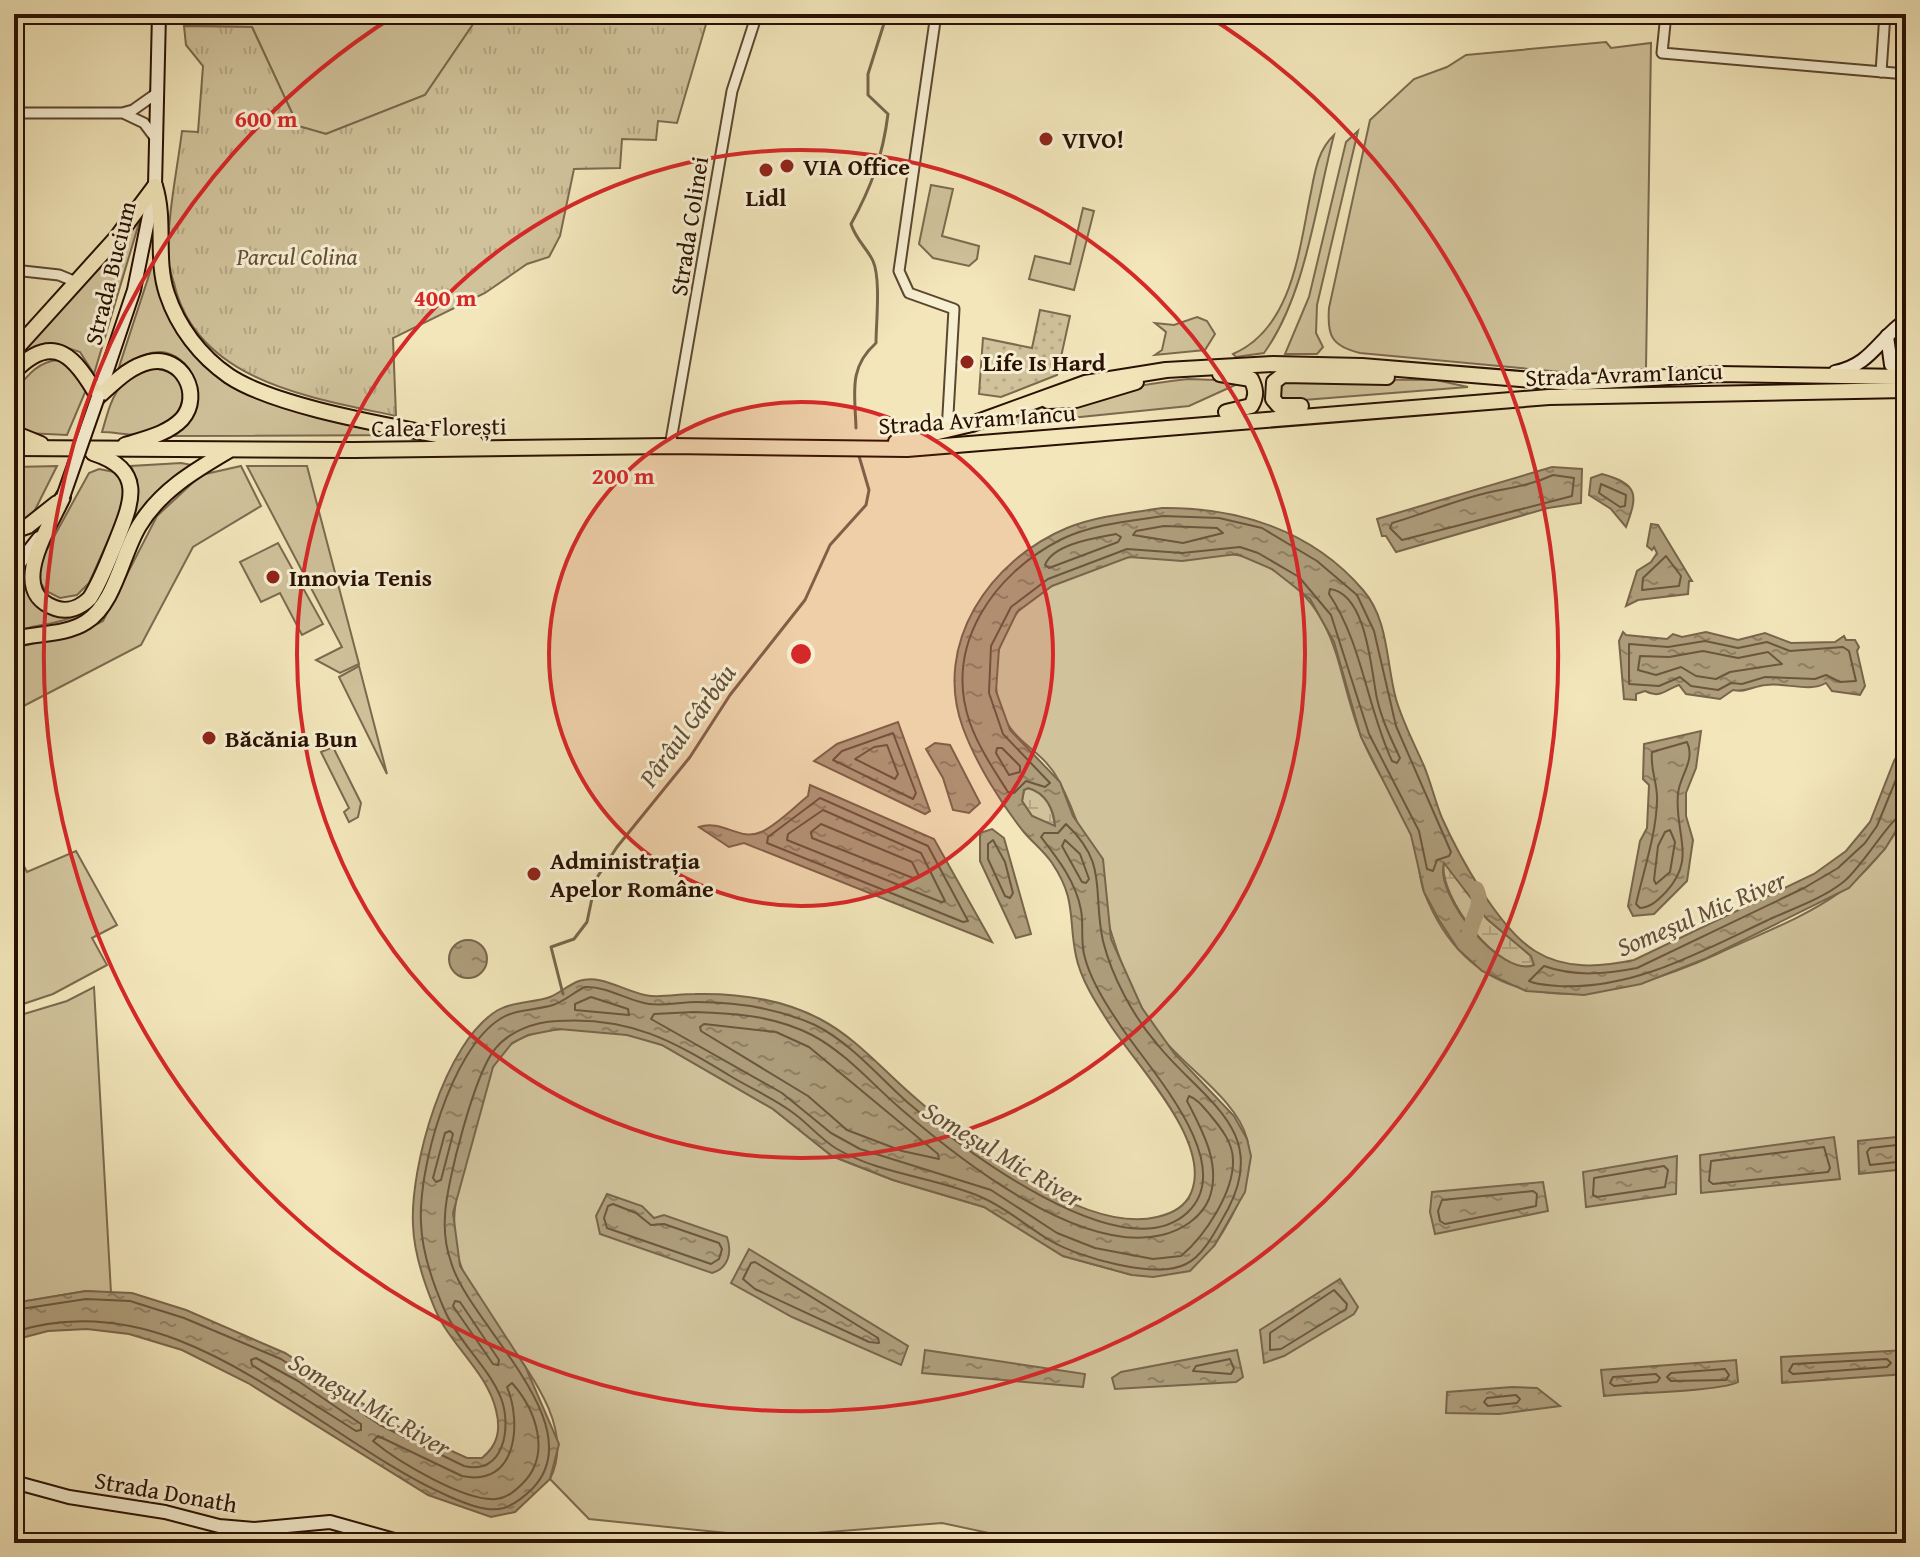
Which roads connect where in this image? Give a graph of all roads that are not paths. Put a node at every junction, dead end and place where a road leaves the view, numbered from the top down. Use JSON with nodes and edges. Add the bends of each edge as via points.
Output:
{"nodes":[{"id":1,"x":159,"y":14,"type":"edge"},
{"id":2,"x":757,"y":14,"type":"edge"},
{"id":3,"x":936,"y":14,"type":"edge"},
{"id":4,"x":1666,"y":14,"type":"edge"},
{"id":5,"x":1885,"y":14,"type":"edge"},
{"id":6,"x":1881,"y":72,"type":"junction"},
{"id":7,"x":1906,"y":74,"type":"edge"},
{"id":8,"x":157,"y":93,"type":"junction"},
{"id":9,"x":14,"y":113,"type":"edge"},
{"id":10,"x":122,"y":113,"type":"junction"},
{"id":11,"x":156,"y":139,"type":"junction"},
{"id":12,"x":155,"y":186,"type":"junction"},
{"id":13,"x":14,"y":270,"type":"edge"},
{"id":14,"x":52,"y":275,"type":"junction"},
{"id":15,"x":76,"y":282,"type":"junction"},
{"id":16,"x":65,"y":295,"type":"junction"},
{"id":17,"x":1906,"y":320,"type":"edge"},
{"id":18,"x":1888,"y":342,"type":"junction"},
{"id":19,"x":14,"y":351,"type":"edge"},
{"id":20,"x":1870,"y":356,"type":"junction"},
{"id":21,"x":14,"y":372,"type":"edge"},
{"id":22,"x":1443,"y":372,"type":"junction"},
{"id":23,"x":1829,"y":374,"type":"junction"},
{"id":24,"x":1875,"y":374,"type":"junction"},
{"id":25,"x":1906,"y":375,"type":"edge"},
{"id":26,"x":1906,"y":390,"type":"edge"},
{"id":27,"x":98,"y":397,"type":"junction"},
{"id":28,"x":1030,"y":402,"type":"junction"},
{"id":29,"x":1473,"y":402,"type":"junction"},
{"id":30,"x":1180,"y":426,"type":"junction"},
{"id":31,"x":947,"y":432,"type":"junction"},
{"id":32,"x":14,"y":433,"type":"edge"},
{"id":33,"x":670,"y":446,"type":"junction"},
{"id":34,"x":53,"y":447,"type":"junction"},
{"id":35,"x":858,"y":447,"type":"junction"},
{"id":36,"x":14,"y":448,"type":"edge"},
{"id":37,"x":77,"y":448,"type":"junction"},
{"id":38,"x":503,"y":448,"type":"junction"},
{"id":39,"x":105,"y":449,"type":"junction"},
{"id":40,"x":229,"y":450,"type":"junction"},
{"id":41,"x":14,"y":455,"type":"edge"},
{"id":42,"x":63,"y":497,"type":"junction"},
{"id":43,"x":14,"y":531,"type":"edge"},
{"id":44,"x":14,"y":570,"type":"edge"},
{"id":45,"x":14,"y":639,"type":"edge"},
{"id":46,"x":14,"y":1482,"type":"edge"},
{"id":47,"x":405,"y":1543,"type":"edge"}],
"edges":[{"from":1,"to":8,"type":"main road","name":"Strada Bucium"},
{"from":2,"to":33,"type":"street","name":"Strada Colinei","via":[[732,91]]},
{"from":3,"to":31,"type":"street","via":[[899,271],[909,293],[954,309]]},
{"from":4,"to":6,"type":"street","via":[[1662,53]]},
{"from":5,"to":6,"type":"street"},
{"from":6,"to":7,"type":"street"},
{"from":8,"to":10,"type":"street"},
{"from":8,"to":11,"type":"main road","name":"Strada Bucium"},
{"from":9,"to":10,"type":"street"},
{"from":10,"to":11,"type":"street","via":[[144,123]]},
{"from":11,"to":12,"type":"main road","name":"Strada Bucium"},
{"from":12,"to":15,"type":"main road"},
{"from":12,"to":27,"type":"main road","name":"Strada Bucium","via":[[134,290]]},
{"from":12,"to":38,"type":"main road","via":[[167,292],[191,340],[227,374],[296,403]]},
{"from":13,"to":14,"type":"street","name":"Strada Bucium"},
{"from":14,"to":15,"type":"street","name":"Strada Bucium"},
{"from":14,"to":16,"type":"street","name":"Strada Bucium"},
{"from":15,"to":16,"type":"main road"},
{"from":16,"to":19,"type":"main road"},
{"from":17,"to":18,"type":"main road"},
{"from":18,"to":20,"type":"main road","via":[[1876,345]]},
{"from":18,"to":24,"type":"street"},
{"from":18,"to":25,"type":"main road","via":[[1891,365]]},
{"from":20,"to":23,"type":"main road","via":[[1854,368]]},
{"from":20,"to":24,"type":"street"},
{"from":21,"to":27,"type":"main road","via":[[36,355],[60,352],[80,365]]},
{"from":22,"to":23,"type":"main road","name":"Strada Avram Iancu","via":[[1570,383]]},
{"from":22,"to":28,"type":"main road","name":"Strada Avram Iancu","via":[[1273,364],[1166,370],[1085,383]]},
{"from":22,"to":29,"type":"main road","via":[[1414,377],[1283,375],[1272,390],[1279,406],[1288,407],[1420,396]]},
{"from":23,"to":24,"type":"main road","name":"Strada Avram Iancu"},
{"from":24,"to":25,"type":"main road","name":"Strada Avram Iancu"},
{"from":26,"to":29,"type":"main road","name":"Strada Avram Iancu"},
{"from":27,"to":39,"type":"main road","via":[[121,376],[154,361],[178,369],[191,388],[189,409],[179,422]]},
{"from":27,"to":42,"type":"main road","name":"Strada Bucium","bridge":true},
{"from":28,"to":30,"type":"main road","via":[[1076,400],[1162,378],[1220,374],[1251,379],[1256,397],[1251,406]]},
{"from":28,"to":31,"type":"main road","name":"Strada Avram Iancu"},
{"from":29,"to":30,"type":"main road","name":"Strada Avram Iancu"},
{"from":30,"to":35,"type":"main road","name":"Strada Avram Iancu","via":[[928,448]]},
{"from":31,"to":35,"type":"main road","name":"Strada Avram Iancu"},
{"from":32,"to":34,"type":"main road"},
{"from":33,"to":35,"type":"main road","name":"Calea Florești"},
{"from":33,"to":38,"type":"main road","name":"Calea Florești"},
{"from":34,"to":36,"type":"main road","name":"Calea Florești"},
{"from":34,"to":37,"type":"main road","name":"Calea Florești"},
{"from":34,"to":41,"type":"main road"},
{"from":37,"to":39,"type":"main road","name":"Calea Florești"},
{"from":37,"to":42,"type":"main road","via":[[117,464],[128,476],[132,495],[96,589],[81,606],[64,610],[43,600],[30,570]]},
{"from":38,"to":40,"type":"main road","name":"Calea Florești"},
{"from":39,"to":40,"type":"main road","name":"Calea Florești"},
{"from":40,"to":45,"type":"main road","via":[[171,488],[154,506],[91,619]]},
{"from":42,"to":43,"type":"main road"},
{"from":42,"to":44,"type":"main road","name":"Strada Bucium"},
{"from":46,"to":47,"type":"main road","name":"Strada Donath","via":[[219,1526],[254,1529],[337,1522]]}]}
